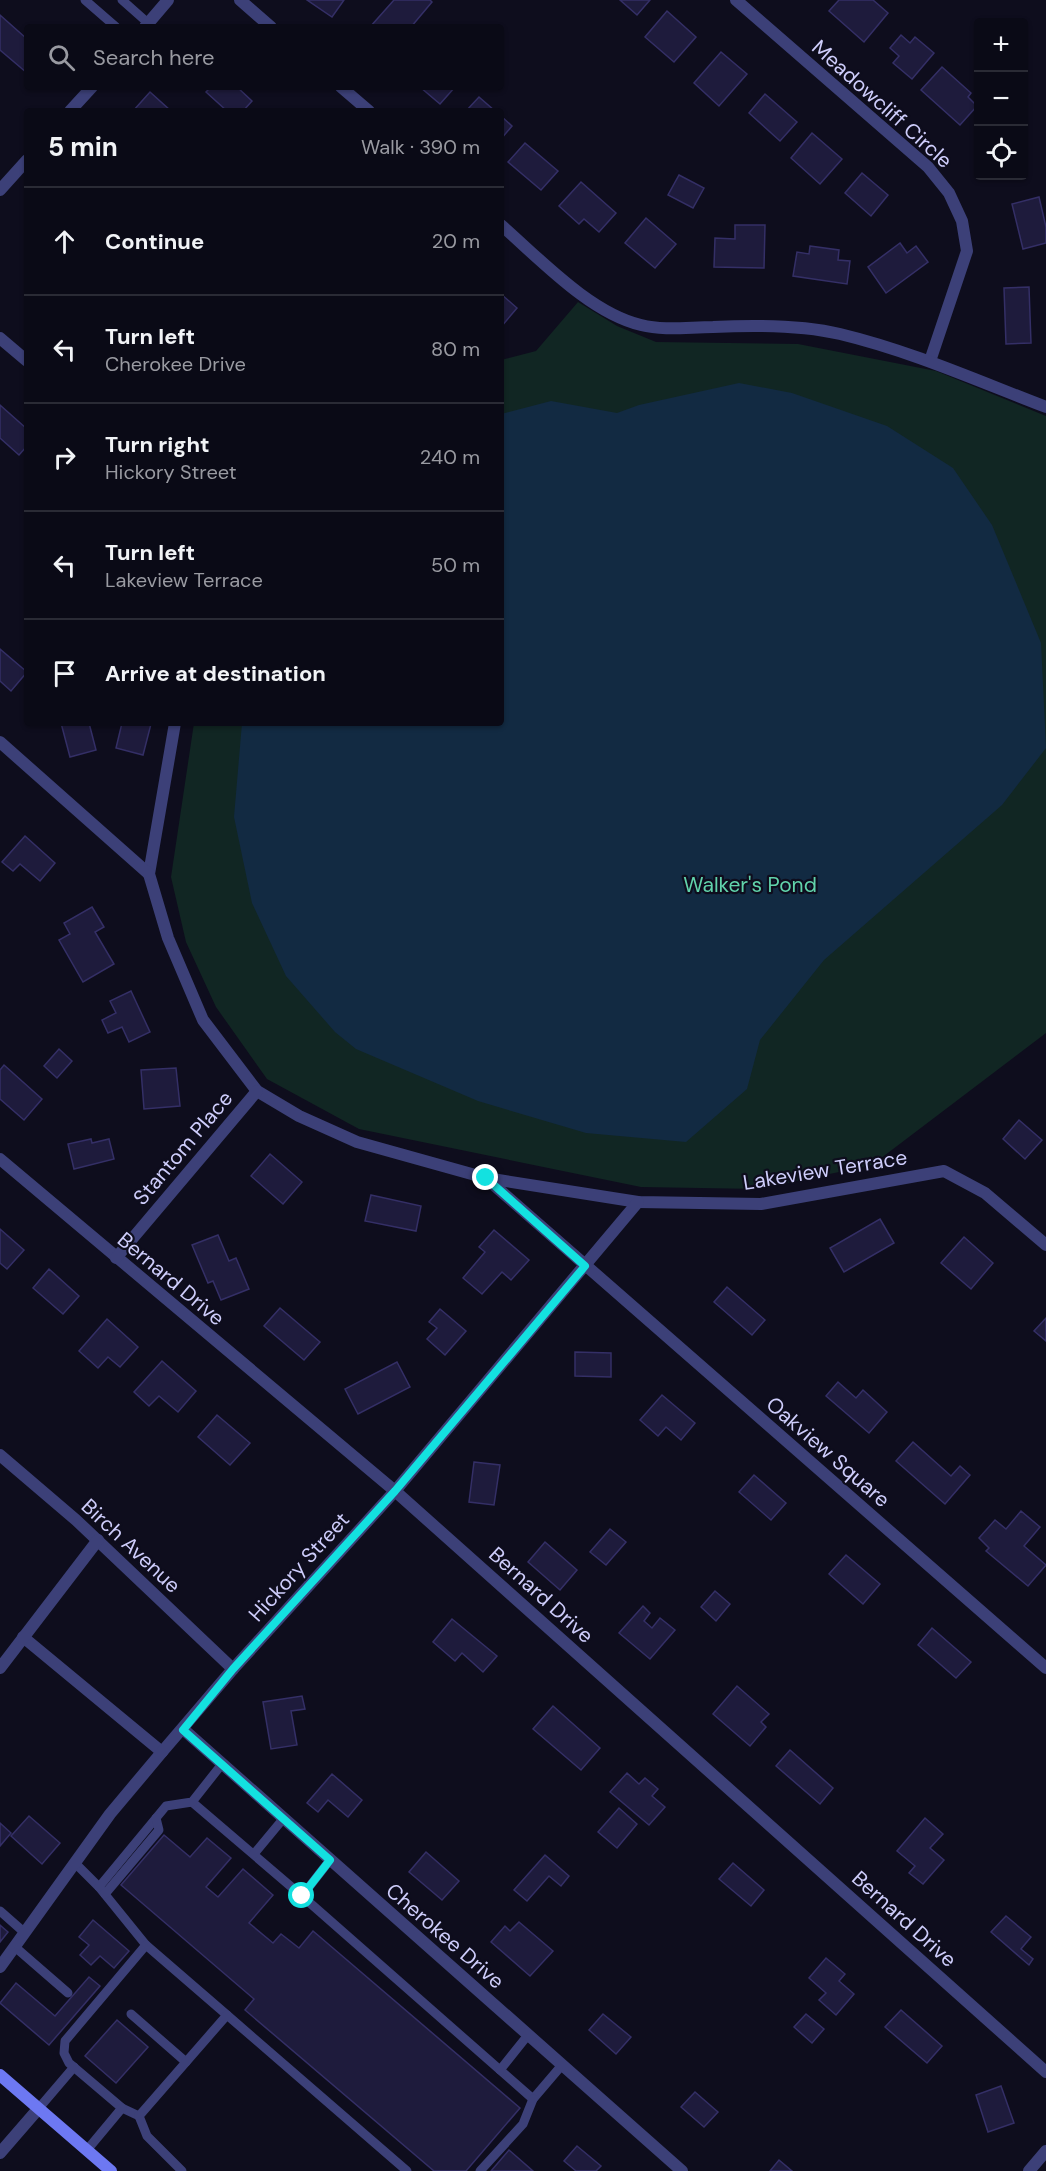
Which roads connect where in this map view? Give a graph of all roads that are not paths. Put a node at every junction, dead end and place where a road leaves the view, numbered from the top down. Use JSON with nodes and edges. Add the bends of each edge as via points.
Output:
{"nodes":[{"id":1,"x":85,"y":0,"type":"edge"},
{"id":2,"x":122,"y":0,"type":"edge"},
{"id":3,"x":168,"y":0,"type":"edge"},
{"id":4,"x":240,"y":0,"type":"edge"},
{"id":5,"x":736,"y":0,"type":"edge"},
{"id":6,"x":113,"y":24,"type":"edge"},
{"id":7,"x":145,"y":24,"type":"edge"},
{"id":8,"x":147,"y":24,"type":"edge"},
{"id":9,"x":268,"y":24,"type":"edge"},
{"id":10,"x":89,"y":90,"type":"edge"},
{"id":11,"x":344,"y":90,"type":"edge"},
{"id":12,"x":73,"y":108,"type":"edge"},
{"id":13,"x":366,"y":108,"type":"edge"},
{"id":14,"x":24,"y":163,"type":"edge"},
{"id":15,"x":0,"y":190,"type":"edge"},
{"id":16,"x":504,"y":228,"type":"edge"},
{"id":17,"x":0,"y":338,"type":"edge"},
{"id":18,"x":24,"y":358,"type":"edge"},
{"id":19,"x":930,"y":361,"type":"junction"},
{"id":20,"x":1046,"y":407,"type":"edge"},
{"id":21,"x":174,"y":726,"type":"edge"},
{"id":22,"x":0,"y":742,"type":"edge"},
{"id":23,"x":149,"y":874,"type":"junction"},
{"id":24,"x":257,"y":1091,"type":"junction"},
{"id":25,"x":0,"y":1159,"type":"edge"},
{"id":26,"x":486,"y":1178,"type":"junction"},
{"id":27,"x":638,"y":1202,"type":"junction"},
{"id":28,"x":1046,"y":1245,"type":"edge"},
{"id":29,"x":116,"y":1258,"type":"junction"},
{"id":30,"x":585,"y":1266,"type":"junction"},
{"id":31,"x":0,"y":1455,"type":"edge"},
{"id":32,"x":395,"y":1491,"type":"junction"},
{"id":33,"x":98,"y":1540,"type":"junction"},
{"id":34,"x":23,"y":1637,"type":"junction"},
{"id":35,"x":0,"y":1668,"type":"edge"},
{"id":36,"x":1046,"y":1668,"type":"edge"},
{"id":37,"x":233,"y":1669,"type":"junction"},
{"id":38,"x":183,"y":1730,"type":"junction"},
{"id":39,"x":162,"y":1752,"type":"junction"},
{"id":40,"x":222,"y":1764,"type":"junction"},
{"id":41,"x":192,"y":1802,"type":"junction"},
{"id":42,"x":284,"y":1819,"type":"junction"},
{"id":43,"x":254,"y":1854,"type":"junction"},
{"id":44,"x":330,"y":1860,"type":"junction"},
{"id":45,"x":76,"y":1864,"type":"junction"},
{"id":46,"x":102,"y":1891,"type":"junction"},
{"id":47,"x":302,"y":1896,"type":"junction"},
{"id":48,"x":0,"y":1911,"type":"edge"},
{"id":49,"x":25,"y":1933,"type":"junction"},
{"id":50,"x":146,"y":1945,"type":"junction"},
{"id":51,"x":15,"y":1947,"type":"junction"},
{"id":52,"x":0,"y":1967,"type":"edge"},
{"id":53,"x":68,"y":1993,"type":"dead end"},
{"id":54,"x":131,"y":2013,"type":"dead end"},
{"id":55,"x":227,"y":2015,"type":"junction"},
{"id":56,"x":528,"y":2035,"type":"junction"},
{"id":57,"x":186,"y":2062,"type":"junction"},
{"id":58,"x":562,"y":2065,"type":"junction"},
{"id":59,"x":74,"y":2067,"type":"junction"},
{"id":60,"x":500,"y":2070,"type":"junction"},
{"id":61,"x":1046,"y":2072,"type":"edge"},
{"id":62,"x":0,"y":2076,"type":"edge"},
{"id":63,"x":533,"y":2099,"type":"junction"},
{"id":64,"x":39,"y":2108,"type":"junction"},
{"id":65,"x":122,"y":2109,"type":"junction"},
{"id":66,"x":140,"y":2116,"type":"junction"},
{"id":67,"x":87,"y":2150,"type":"junction"},
{"id":68,"x":1046,"y":2151,"type":"edge"},
{"id":69,"x":0,"y":2153,"type":"edge"},
{"id":70,"x":111,"y":2171,"type":"edge"},
{"id":71,"x":182,"y":2171,"type":"edge"},
{"id":72,"x":407,"y":2171,"type":"edge"},
{"id":73,"x":480,"y":2171,"type":"edge"},
{"id":74,"x":682,"y":2171,"type":"edge"},
{"id":75,"x":1029,"y":2171,"type":"edge"}],
"edges":[{"from":1,"to":6,"type":"lane"},
{"from":2,"to":7,"type":"lane"},
{"from":3,"to":8,"type":"street"},
{"from":4,"to":9,"type":"street"},
{"from":5,"to":19,"type":"street","name":"Meadowcliff Circle","via":[[928,167],[949,193],[962,220],[967,250]]},
{"from":10,"to":12,"type":"street"},
{"from":11,"to":13,"type":"street"},
{"from":14,"to":15,"type":"street"},
{"from":16,"to":19,"type":"street","via":[[587,298],[615,316],[640,325],[753,326],[838,333]]},
{"from":17,"to":18,"type":"street"},
{"from":19,"to":20,"type":"street"},
{"from":21,"to":23,"type":"street","name":"Lakeview Terrace"},
{"from":22,"to":23,"type":"street"},
{"from":23,"to":24,"type":"street","name":"Lakeview Terrace","via":[[168,938],[203,1020]]},
{"from":24,"to":26,"type":"street","name":"Lakeview Terrace","via":[[299,1116],[357,1142]]},
{"from":24,"to":29,"type":"street","name":"Stantom Place"},
{"from":25,"to":29,"type":"street","name":"Bernard Drive"},
{"from":26,"to":27,"type":"street","name":"Lakeview Terrace"},
{"from":26,"to":30,"type":"street","name":"Lakeview Terrace"},
{"from":27,"to":28,"type":"street","name":"Lakeview Terrace","via":[[761,1204],[944,1171],[986,1193]]},
{"from":27,"to":30,"type":"street","name":"Hickory Street"},
{"from":29,"to":32,"type":"street","name":"Bernard Drive"},
{"from":30,"to":32,"type":"street","name":"Hickory Street"},
{"from":30,"to":36,"type":"street","name":"Oakview Square"},
{"from":31,"to":33,"type":"street","name":"Birch Avenue"},
{"from":32,"to":37,"type":"street","name":"Hickory Street"},
{"from":32,"to":61,"type":"street","name":"Bernard Drive"},
{"from":33,"to":34,"type":"street"},
{"from":33,"to":37,"type":"street","name":"Birch Avenue"},
{"from":34,"to":35,"type":"street"},
{"from":34,"to":39,"type":"street"},
{"from":37,"to":38,"type":"street","name":"Hickory Street"},
{"from":38,"to":39,"type":"street","name":"Hickory Street"},
{"from":38,"to":40,"type":"street","name":"Cherokee Drive"},
{"from":39,"to":45,"type":"street","name":"Hickory Street","via":[[110,1814]]},
{"from":40,"to":41,"type":"lane"},
{"from":40,"to":42,"type":"street","name":"Cherokee Drive"},
{"from":41,"to":43,"type":"lane"},
{"from":41,"to":46,"type":"lane","via":[[166,1806],[156,1818],[159,1830]]},
{"from":42,"to":43,"type":"lane"},
{"from":42,"to":44,"type":"street","name":"Cherokee Drive"},
{"from":43,"to":47,"type":"lane"},
{"from":44,"to":47,"type":"lane"},
{"from":44,"to":56,"type":"street","name":"Cherokee Drive"},
{"from":45,"to":46,"type":"lane"},
{"from":45,"to":49,"type":"street","name":"Hickory Street"},
{"from":46,"to":50,"type":"lane"},
{"from":47,"to":60,"type":"lane"},
{"from":48,"to":49,"type":"lane"},
{"from":49,"to":51,"type":"street","name":"Hickory Street"},
{"from":50,"to":55,"type":"lane"},
{"from":50,"to":59,"type":"lane","via":[[65,2041],[64,2053]]},
{"from":51,"to":52,"type":"street","name":"Hickory Street"},
{"from":51,"to":53,"type":"lane"},
{"from":54,"to":57,"type":"lane"},
{"from":55,"to":57,"type":"lane"},
{"from":55,"to":72,"type":"lane"},
{"from":56,"to":58,"type":"street","name":"Cherokee Drive"},
{"from":56,"to":60,"type":"lane"},
{"from":57,"to":66,"type":"lane"},
{"from":58,"to":63,"type":"lane"},
{"from":58,"to":74,"type":"street","name":"Cherokee Drive"},
{"from":59,"to":64,"type":"lane"},
{"from":59,"to":65,"type":"lane"},
{"from":60,"to":63,"type":"lane"},
{"from":62,"to":64,"type":"main road"},
{"from":63,"to":73,"type":"lane","via":[[522,2124]]},
{"from":64,"to":67,"type":"main road"},
{"from":64,"to":69,"type":"street"},
{"from":65,"to":66,"type":"lane"},
{"from":65,"to":67,"type":"lane"},
{"from":66,"to":71,"type":"lane","via":[[147,2136]]},
{"from":67,"to":70,"type":"main road"},
{"from":68,"to":75,"type":"street"}]}
